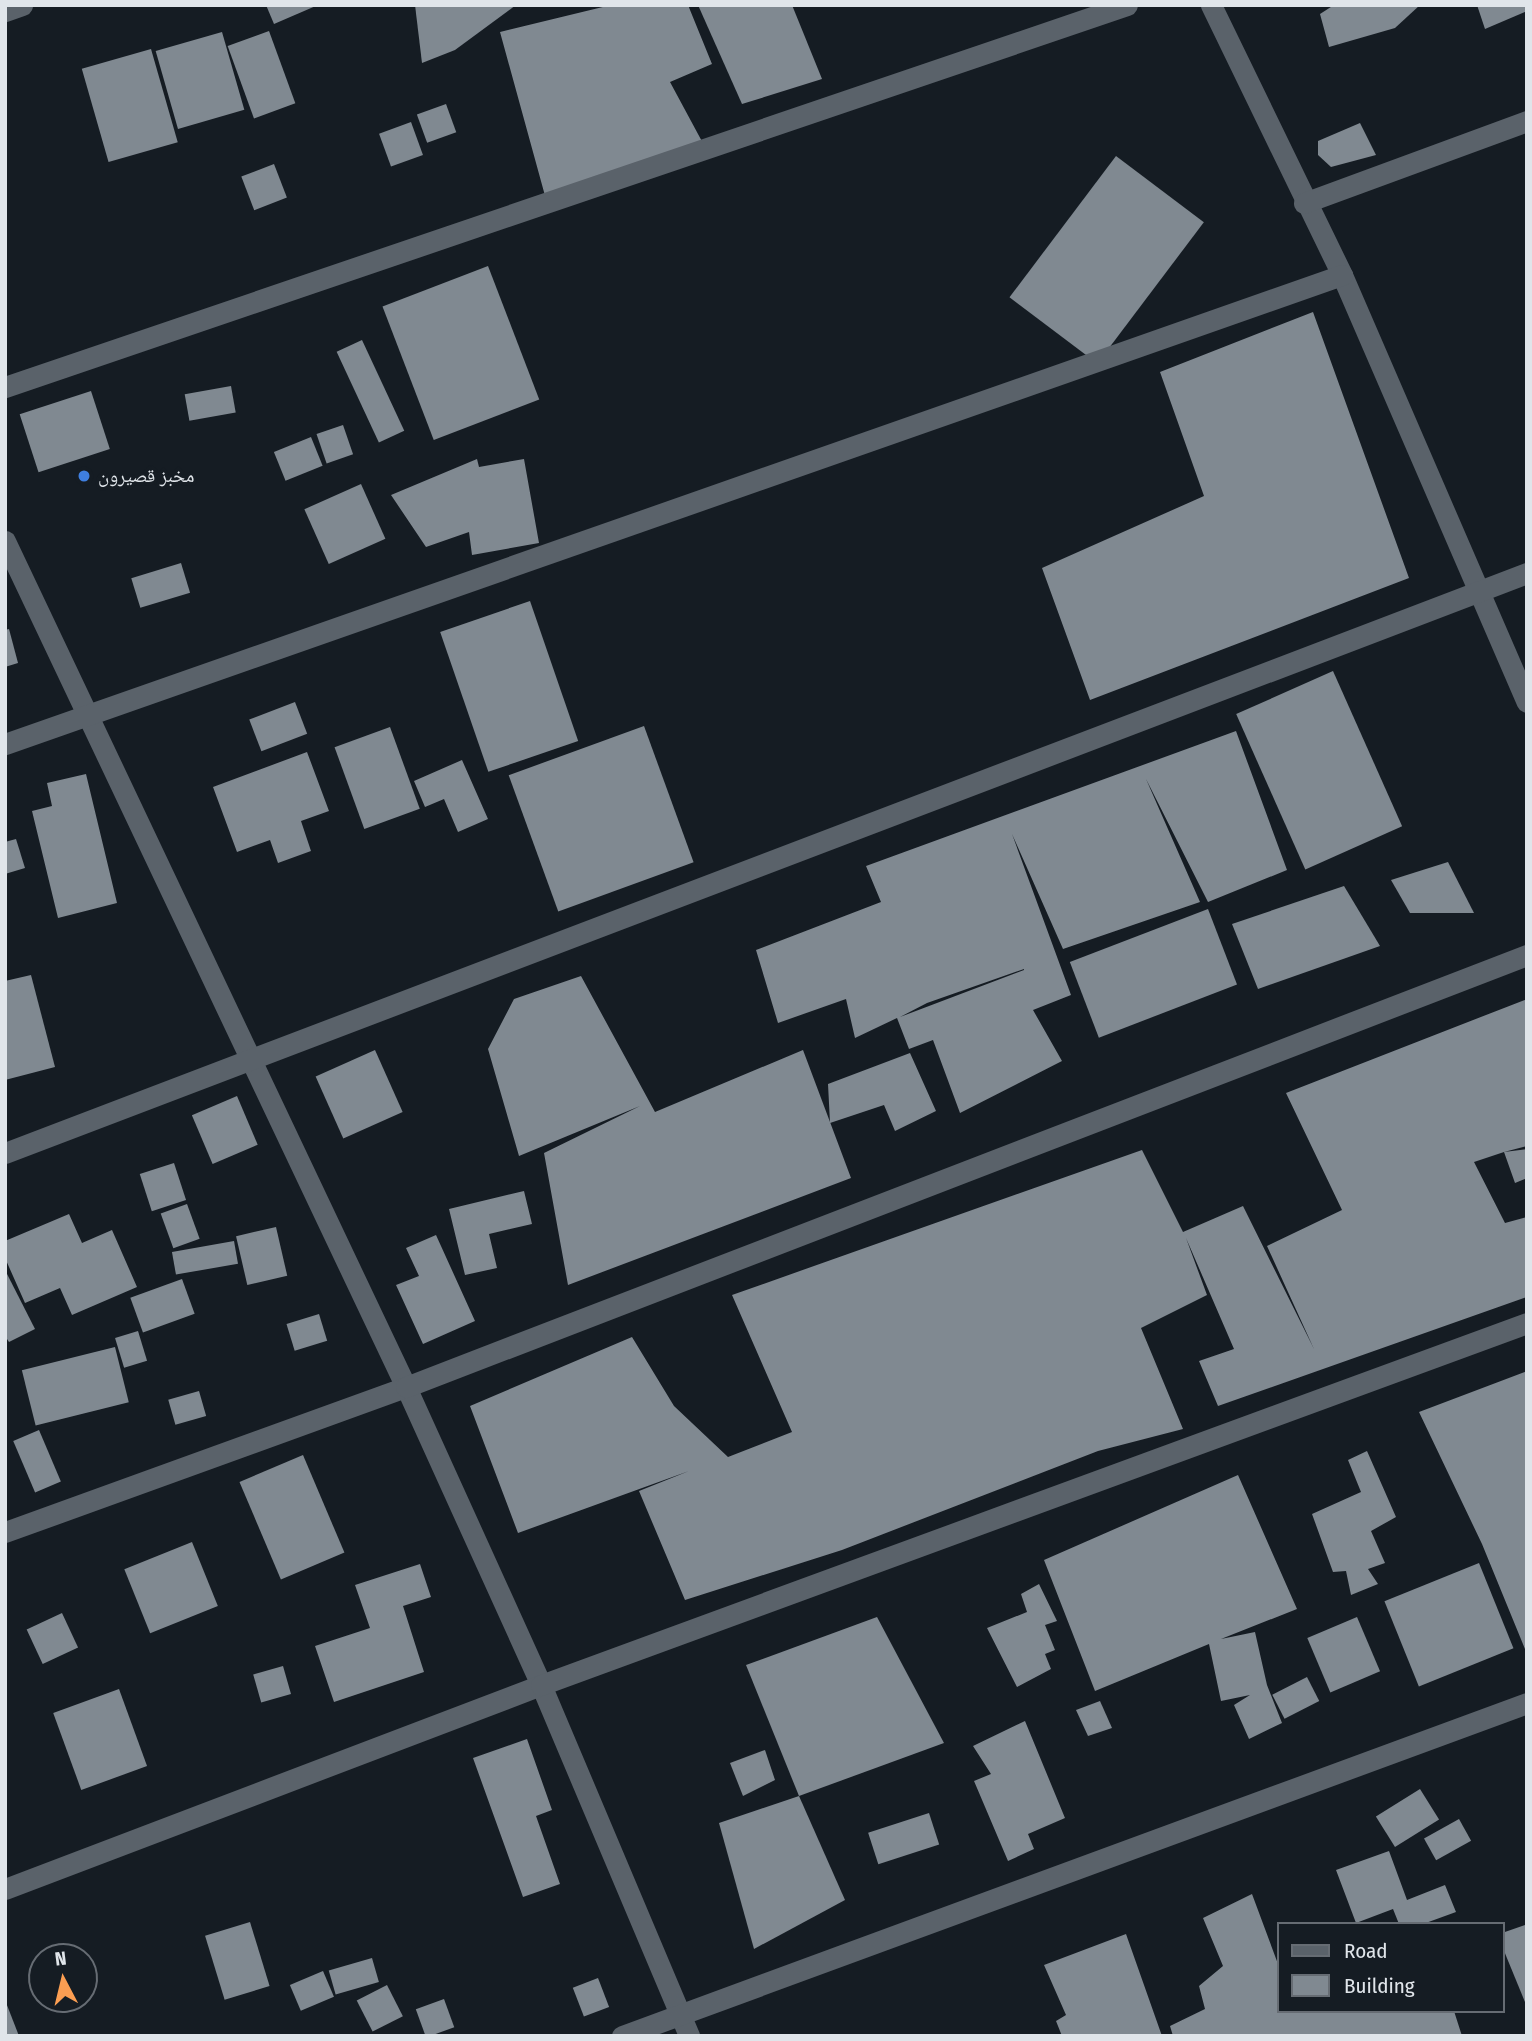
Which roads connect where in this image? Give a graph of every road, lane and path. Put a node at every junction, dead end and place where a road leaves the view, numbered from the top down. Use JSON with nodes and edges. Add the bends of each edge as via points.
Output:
{"nodes":[{"id":1,"x":22,"y":5,"type":"edge"},
{"id":2,"x":1128,"y":5,"type":"edge"},
{"id":3,"x":1211,"y":5,"type":"edge"},
{"id":4,"x":5,"y":11,"type":"edge"},
{"id":5,"x":1527,"y":121,"type":"edge"},
{"id":6,"x":1304,"y":202,"type":"junction"},
{"id":7,"x":1342,"y":275,"type":"junction"},
{"id":8,"x":5,"y":387,"type":"edge"},
{"id":9,"x":5,"y":541,"type":"edge"},
{"id":10,"x":1527,"y":573,"type":"edge"},
{"id":11,"x":1478,"y":594,"type":"junction"},
{"id":12,"x":1527,"y":702,"type":"edge"},
{"id":13,"x":85,"y":715,"type":"junction"},
{"id":14,"x":5,"y":744,"type":"edge"},
{"id":15,"x":1527,"y":955,"type":"edge"},
{"id":16,"x":255,"y":1061,"type":"junction"},
{"id":17,"x":5,"y":1153,"type":"edge"},
{"id":18,"x":1527,"y":1323,"type":"edge"},
{"id":19,"x":406,"y":1387,"type":"junction"},
{"id":20,"x":5,"y":1532,"type":"edge"},
{"id":21,"x":541,"y":1685,"type":"junction"},
{"id":22,"x":1527,"y":1703,"type":"edge"},
{"id":23,"x":5,"y":1889,"type":"edge"},
{"id":24,"x":680,"y":2014,"type":"junction"},
{"id":25,"x":622,"y":2036,"type":"edge"},
{"id":26,"x":689,"y":2036,"type":"edge"}],
"edges":[{"from":1,"to":4,"type":"street"},
{"from":2,"to":8,"type":"street"},
{"from":3,"to":6,"type":"street"},
{"from":5,"to":6,"type":"street"},
{"from":6,"to":7,"type":"street"},
{"from":7,"to":11,"type":"street"},
{"from":7,"to":13,"type":"street"},
{"from":9,"to":13,"type":"street"},
{"from":10,"to":11,"type":"street"},
{"from":11,"to":12,"type":"street"},
{"from":11,"to":16,"type":"street"},
{"from":13,"to":14,"type":"street"},
{"from":13,"to":16,"type":"street"},
{"from":15,"to":19,"type":"street"},
{"from":16,"to":17,"type":"street"},
{"from":16,"to":19,"type":"street"},
{"from":18,"to":21,"type":"street"},
{"from":19,"to":20,"type":"street"},
{"from":19,"to":21,"type":"street"},
{"from":21,"to":23,"type":"street"},
{"from":21,"to":24,"type":"street"},
{"from":22,"to":24,"type":"street"},
{"from":24,"to":25,"type":"street"},
{"from":24,"to":26,"type":"street"}]}
